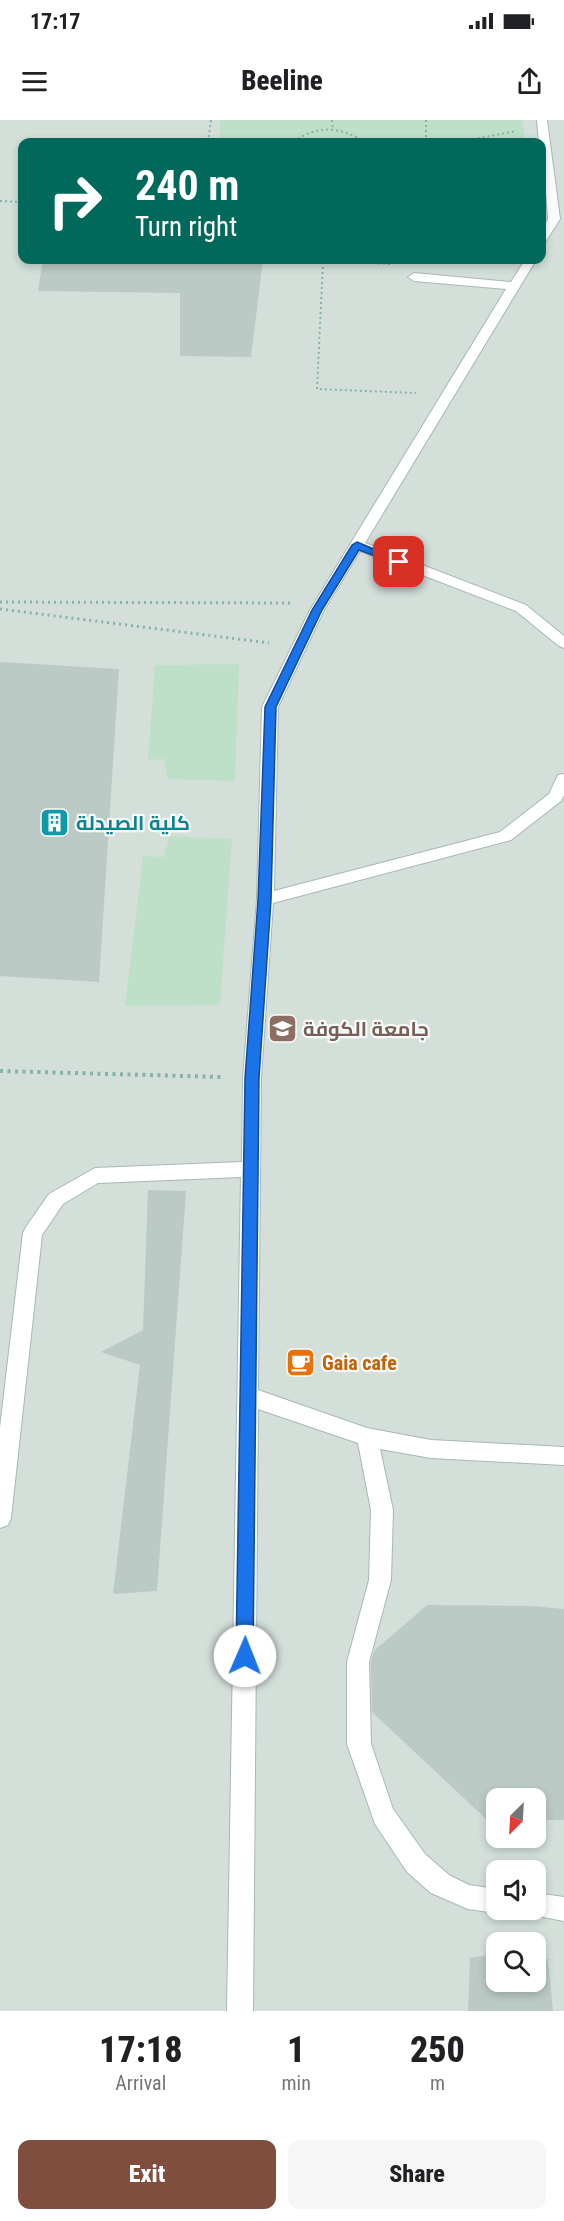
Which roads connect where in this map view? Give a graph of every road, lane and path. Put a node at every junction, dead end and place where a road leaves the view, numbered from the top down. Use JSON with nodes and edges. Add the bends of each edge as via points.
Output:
{"nodes":[{"id":1,"x":211,"y":120,"type":"edge"},
{"id":2,"x":332,"y":120,"type":"edge"},
{"id":3,"x":426,"y":120,"type":"edge"},
{"id":4,"x":542,"y":120,"type":"edge"},
{"id":5,"x":333,"y":130,"type":"junction"},
{"id":6,"x":524,"y":130,"type":"dead end"},
{"id":7,"x":209,"y":138,"type":"edge"},
{"id":8,"x":298,"y":138,"type":"edge"},
{"id":9,"x":358,"y":138,"type":"edge"},
{"id":10,"x":426,"y":138,"type":"edge"},
{"id":11,"x":480,"y":138,"type":"edge"},
{"id":12,"x":545,"y":138,"type":"edge"},
{"id":13,"x":546,"y":148,"type":"edge"},
{"id":14,"x":0,"y":201,"type":"edge"},
{"id":15,"x":18,"y":201,"type":"edge"},
{"id":16,"x":559,"y":219,"type":"edge"},
{"id":17,"x":546,"y":234,"type":"edge"},
{"id":18,"x":323,"y":264,"type":"edge"},
{"id":19,"x":527,"y":264,"type":"edge"},
{"id":20,"x":414,"y":277,"type":"dead end"},
{"id":21,"x":513,"y":286,"type":"junction"},
{"id":22,"x":423,"y":393,"type":"dead end"},
{"id":23,"x":357,"y":545,"type":"junction"},
{"id":24,"x":0,"y":602,"type":"edge"},
{"id":25,"x":294,"y":603,"type":"dead end"},
{"id":26,"x":0,"y":609,"type":"edge"},
{"id":27,"x":269,"y":643,"type":"dead end"},
{"id":28,"x":564,"y":643,"type":"edge"},
{"id":29,"x":564,"y":779,"type":"edge"},
{"id":30,"x":265,"y":900,"type":"junction"},
{"id":31,"x":0,"y":1071,"type":"edge"},
{"id":32,"x":252,"y":1078,"type":"junction"},
{"id":33,"x":251,"y":1169,"type":"junction"},
{"id":34,"x":248,"y":1396,"type":"junction"},
{"id":35,"x":367,"y":1437,"type":"junction"},
{"id":36,"x":564,"y":1456,"type":"edge"},
{"id":37,"x":0,"y":1518,"type":"edge"},
{"id":38,"x":486,"y":1899,"type":"edge"},
{"id":39,"x":546,"y":1906,"type":"edge"},
{"id":40,"x":564,"y":1909,"type":"edge"},
{"id":41,"x":240,"y":2011,"type":"edge"}],
"edges":[{"from":1,"to":7,"type":"path"},
{"from":2,"to":5,"type":"path"},
{"from":3,"to":10,"type":"path"},
{"from":4,"to":12,"type":"lane"},
{"from":5,"to":8,"type":"path","via":[[309,132]]},
{"from":5,"to":9,"type":"path"},
{"from":6,"to":11,"type":"path"},
{"from":13,"to":16,"type":"lane"},
{"from":14,"to":15,"type":"path"},
{"from":16,"to":17,"type":"lane"},
{"from":18,"to":22,"type":"path","via":[[317,389]]},
{"from":19,"to":21,"type":"lane"},
{"from":20,"to":21,"type":"lane"},
{"from":21,"to":23,"type":"lane"},
{"from":23,"to":28,"type":"lane","via":[[521,608]]},
{"from":23,"to":30,"type":"lane","via":[[317,610],[270,707]]},
{"from":24,"to":25,"type":"path"},
{"from":26,"to":27,"type":"path"},
{"from":29,"to":30,"type":"lane","via":[[555,797],[505,836]]},
{"from":30,"to":32,"type":"lane"},
{"from":31,"to":32,"type":"path"},
{"from":32,"to":33,"type":"lane"},
{"from":33,"to":34,"type":"lane"},
{"from":33,"to":37,"type":"lane","via":[[95,1176],[56,1199],[33,1233]]},
{"from":34,"to":35,"type":"lane"},
{"from":34,"to":41,"type":"lane"},
{"from":35,"to":36,"type":"lane","via":[[431,1449]]},
{"from":35,"to":38,"type":"lane","via":[[382,1510],[381,1580],[358,1662],[359,1744],[383,1816],[416,1863],[440,1884],[468,1897]]},
{"from":39,"to":40,"type":"lane"}]}
